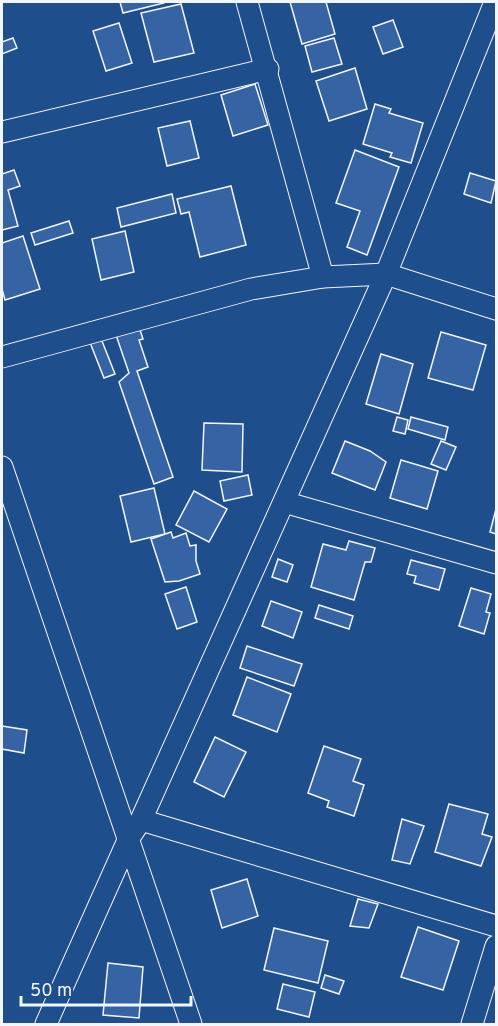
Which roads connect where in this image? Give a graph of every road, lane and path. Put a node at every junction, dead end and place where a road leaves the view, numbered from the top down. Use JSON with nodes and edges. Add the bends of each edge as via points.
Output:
{"nodes":[{"id":1,"x":247,"y":2,"type":"edge"},
{"id":2,"x":495,"y":2,"type":"edge"},
{"id":3,"x":268,"y":69,"type":"junction"},
{"id":4,"x":2,"y":132,"type":"edge"},
{"id":5,"x":386,"y":274,"type":"junction"},
{"id":6,"x":323,"y":277,"type":"junction"},
{"id":7,"x":496,"y":309,"type":"edge"},
{"id":8,"x":2,"y":357,"type":"edge"},
{"id":9,"x":2,"y":467,"type":"edge"},
{"id":10,"x":284,"y":502,"type":"junction"},
{"id":11,"x":496,"y":563,"type":"edge"},
{"id":12,"x":141,"y":820,"type":"junction"},
{"id":13,"x":129,"y":838,"type":"junction"},
{"id":14,"x":496,"y":926,"type":"edge"},
{"id":15,"x":496,"y":946,"type":"edge"},
{"id":16,"x":46,"y":1024,"type":"edge"},
{"id":17,"x":191,"y":1024,"type":"edge"},
{"id":18,"x":472,"y":1024,"type":"edge"}],
"edges":[{"from":1,"to":3,"type":"street"},
{"from":2,"to":5,"type":"street"},
{"from":3,"to":4,"type":"street"},
{"from":3,"to":6,"type":"street"},
{"from":5,"to":6,"type":"street"},
{"from":5,"to":7,"type":"street"},
{"from":5,"to":10,"type":"street"},
{"from":6,"to":8,"type":"street","via":[[251,289]]},
{"from":9,"to":13,"type":"street"},
{"from":10,"to":11,"type":"street"},
{"from":10,"to":12,"type":"street"},
{"from":12,"to":13,"type":"street"},
{"from":12,"to":14,"type":"street"},
{"from":13,"to":16,"type":"street"},
{"from":13,"to":17,"type":"street"},
{"from":15,"to":18,"type":"street"}]}
